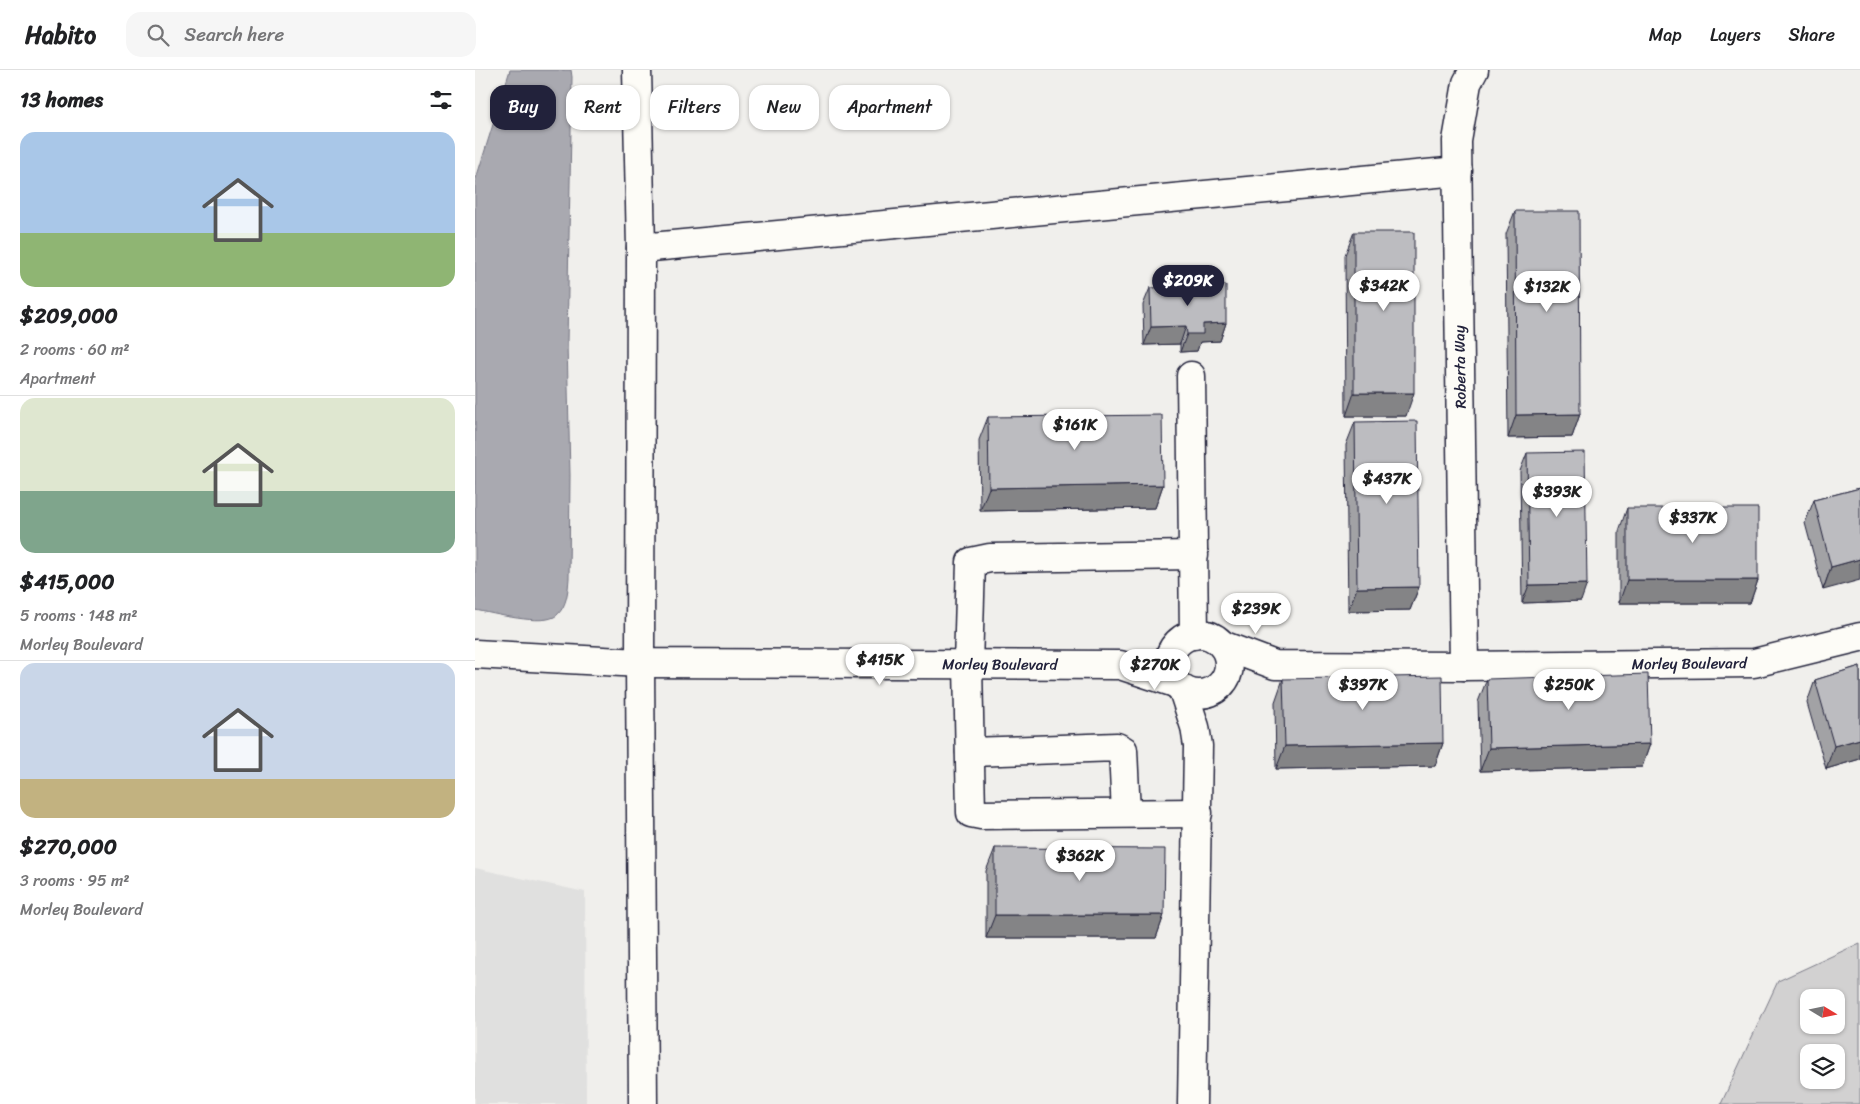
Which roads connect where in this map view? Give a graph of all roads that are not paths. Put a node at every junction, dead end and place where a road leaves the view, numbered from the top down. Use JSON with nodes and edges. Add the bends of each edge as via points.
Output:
{"nodes":[{"id":1,"x":637,"y":70,"type":"edge"},
{"id":2,"x":1474,"y":70,"type":"edge"},
{"id":3,"x":1458,"y":171,"type":"junction"},
{"id":4,"x":641,"y":248,"type":"junction"},
{"id":5,"x":1191,"y":376,"type":"dead end"},
{"id":6,"x":1194,"y":555,"type":"junction"},
{"id":7,"x":1194,"y":635,"type":"junction"},
{"id":8,"x":1860,"y":637,"type":"edge"},
{"id":9,"x":1222,"y":645,"type":"junction"},
{"id":10,"x":1172,"y":651,"type":"junction"},
{"id":11,"x":475,"y":654,"type":"edge"},
{"id":12,"x":640,"y":663,"type":"junction"},
{"id":13,"x":968,"y":665,"type":"junction"},
{"id":14,"x":1275,"y":665,"type":"junction"},
{"id":15,"x":1120,"y":666,"type":"junction"},
{"id":16,"x":1464,"y":666,"type":"junction"},
{"id":17,"x":1224,"y":681,"type":"junction"},
{"id":18,"x":1179,"y":686,"type":"junction"},
{"id":19,"x":1198,"y":746,"type":"junction"},
{"id":20,"x":970,"y":752,"type":"junction"},
{"id":21,"x":1197,"y":813,"type":"junction"},
{"id":22,"x":1126,"y":814,"type":"junction"},
{"id":23,"x":643,"y":1104,"type":"edge"},
{"id":24,"x":1192,"y":1104,"type":"edge"}],
"edges":[{"from":1,"to":4,"type":"main road"},
{"from":2,"to":3,"type":"main road","name":"Roberta Way","via":[[1467,83],[1457,142]]},
{"from":3,"to":4,"type":"main road"},
{"from":3,"to":16,"type":"main road","name":"Roberta Way"},
{"from":4,"to":12,"type":"main road"},
{"from":5,"to":6,"type":"main road"},
{"from":6,"to":7,"type":"main road"},
{"from":6,"to":13,"type":"main road","via":[[990,558],[971,562]]},
{"from":7,"to":9,"type":"main road","via":[[1215,638]]},
{"from":7,"to":10,"type":"main road","via":[[1186,636]]},
{"from":8,"to":16,"type":"main road","name":"Morley Boulevard","via":[[1755,663]]},
{"from":9,"to":14,"type":"main road","name":"Morley Boulevard"},
{"from":9,"to":17,"type":"main road","via":[[1230,662]]},
{"from":10,"to":15,"type":"main road","name":"Morley Boulevard","via":[[1138,658]]},
{"from":10,"to":18,"type":"main road","via":[[1170,674]]},
{"from":11,"to":12,"type":"main road","name":"Morley Boulevard"},
{"from":12,"to":13,"type":"main road","name":"Morley Boulevard"},
{"from":12,"to":23,"type":"main road"},
{"from":13,"to":15,"type":"main road","name":"Morley Boulevard"},
{"from":13,"to":20,"type":"main road"},
{"from":14,"to":16,"type":"main road","name":"Morley Boulevard"},
{"from":14,"to":17,"type":"main road","name":"Morley Boulevard"},
{"from":15,"to":18,"type":"main road","name":"Morley Boulevard"},
{"from":17,"to":18,"type":"main road","via":[[1205,694],[1190,694]]},
{"from":17,"to":19,"type":"main road","via":[[1211,706]]},
{"from":18,"to":19,"type":"main road","via":[[1195,727]]},
{"from":19,"to":21,"type":"main road"},
{"from":20,"to":22,"type":"main road","via":[[971,813]]},
{"from":20,"to":22,"type":"main road","via":[[1117,746],[1123,750]]},
{"from":21,"to":22,"type":"main road"},
{"from":21,"to":24,"type":"main road"}]}
